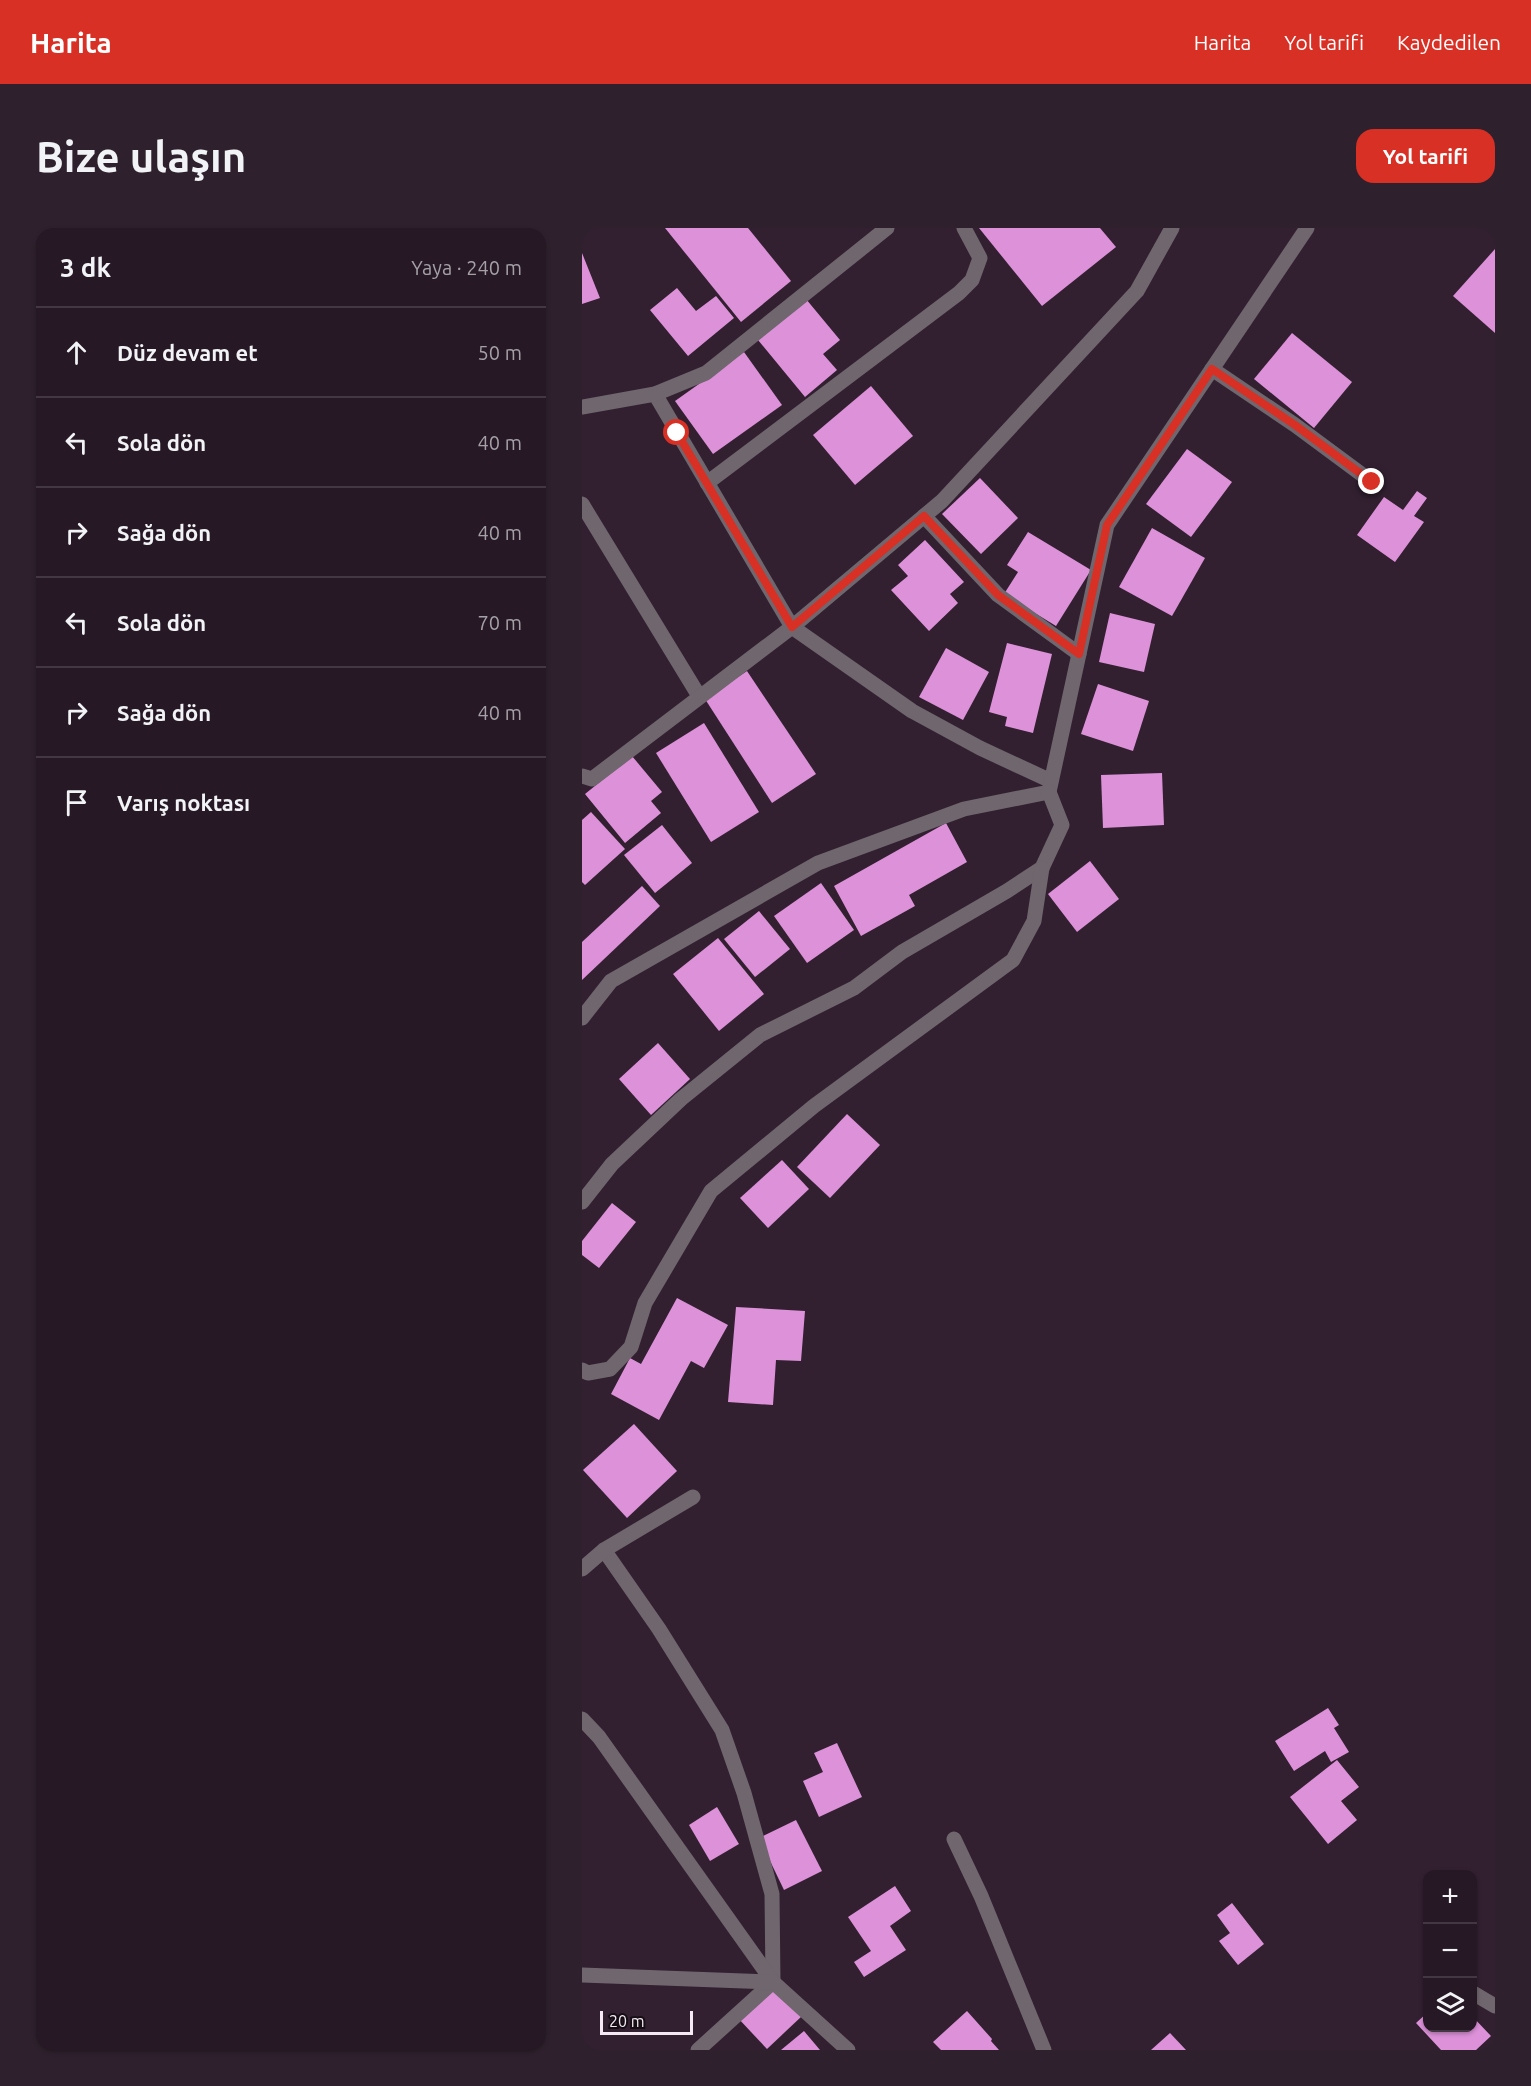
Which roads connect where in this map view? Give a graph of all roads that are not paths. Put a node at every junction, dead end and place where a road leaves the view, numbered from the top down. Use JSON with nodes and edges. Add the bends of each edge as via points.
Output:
{"nodes":[{"id":1,"x":887,"y":228,"type":"edge"},
{"id":2,"x":964,"y":228,"type":"edge"},
{"id":3,"x":1172,"y":228,"type":"edge"},
{"id":4,"x":1307,"y":228,"type":"edge"},
{"id":5,"x":1212,"y":369,"type":"junction"},
{"id":6,"x":656,"y":394,"type":"junction"},
{"id":7,"x":582,"y":407,"type":"edge"},
{"id":8,"x":1372,"y":482,"type":"dead end"},
{"id":9,"x":707,"y":483,"type":"junction"},
{"id":10,"x":582,"y":504,"type":"edge"},
{"id":11,"x":924,"y":516,"type":"junction"},
{"id":12,"x":792,"y":627,"type":"junction"},
{"id":13,"x":1079,"y":654,"type":"junction"},
{"id":14,"x":699,"y":696,"type":"junction"},
{"id":15,"x":587,"y":778,"type":"edge"},
{"id":16,"x":1050,"y":787,"type":"junction"},
{"id":17,"x":582,"y":793,"type":"edge"},
{"id":18,"x":1042,"y":868,"type":"junction"},
{"id":19,"x":582,"y":1018,"type":"edge"},
{"id":20,"x":582,"y":1202,"type":"edge"},
{"id":21,"x":582,"y":1370,"type":"edge"},
{"id":22,"x":693,"y":1497,"type":"dead end"},
{"id":23,"x":604,"y":1550,"type":"junction"},
{"id":24,"x":582,"y":1569,"type":"edge"},
{"id":25,"x":582,"y":1719,"type":"edge"},
{"id":26,"x":954,"y":1839,"type":"dead end"},
{"id":27,"x":582,"y":1975,"type":"edge"},
{"id":28,"x":773,"y":1982,"type":"junction"},
{"id":29,"x":1477,"y":1995,"type":"edge"},
{"id":30,"x":1495,"y":2006,"type":"edge"},
{"id":31,"x":698,"y":2050,"type":"edge"},
{"id":32,"x":848,"y":2050,"type":"edge"},
{"id":33,"x":1044,"y":2050,"type":"edge"}],
"edges":[{"from":1,"to":6,"type":"street","via":[[706,373]]},
{"from":2,"to":9,"type":"street","via":[[980,258],[972,280],[959,294]]},
{"from":3,"to":11,"type":"street","via":[[1137,291]]},
{"from":4,"to":5,"type":"street"},
{"from":5,"to":8,"type":"street"},
{"from":5,"to":13,"type":"street","via":[[1107,525]]},
{"from":6,"to":7,"type":"street"},
{"from":6,"to":9,"type":"street"},
{"from":9,"to":12,"type":"street"},
{"from":10,"to":14,"type":"street"},
{"from":11,"to":12,"type":"street"},
{"from":11,"to":13,"type":"street","via":[[998,595]]},
{"from":12,"to":14,"type":"street"},
{"from":12,"to":16,"type":"street","via":[[912,711]]},
{"from":13,"to":16,"type":"street"},
{"from":14,"to":15,"type":"street"},
{"from":15,"to":17,"type":"street"},
{"from":16,"to":18,"type":"street","via":[[1062,825]]},
{"from":16,"to":19,"type":"street","via":[[964,809],[818,862],[611,981]]},
{"from":18,"to":20,"type":"street","via":[[903,952],[854,988],[760,1035],[672,1107],[612,1164]]},
{"from":18,"to":21,"type":"street","via":[[1034,921],[1012,960],[814,1106],[711,1191],[645,1303],[631,1347],[609,1369],[588,1373]]},
{"from":22,"to":23,"type":"street"},
{"from":23,"to":24,"type":"street"},
{"from":23,"to":28,"type":"street","via":[[722,1730],[772,1894]]},
{"from":25,"to":28,"type":"street","via":[[599,1737]]},
{"from":26,"to":33,"type":"street"},
{"from":27,"to":28,"type":"street"},
{"from":28,"to":31,"type":"street"},
{"from":28,"to":32,"type":"street"},
{"from":29,"to":30,"type":"street"}]}
